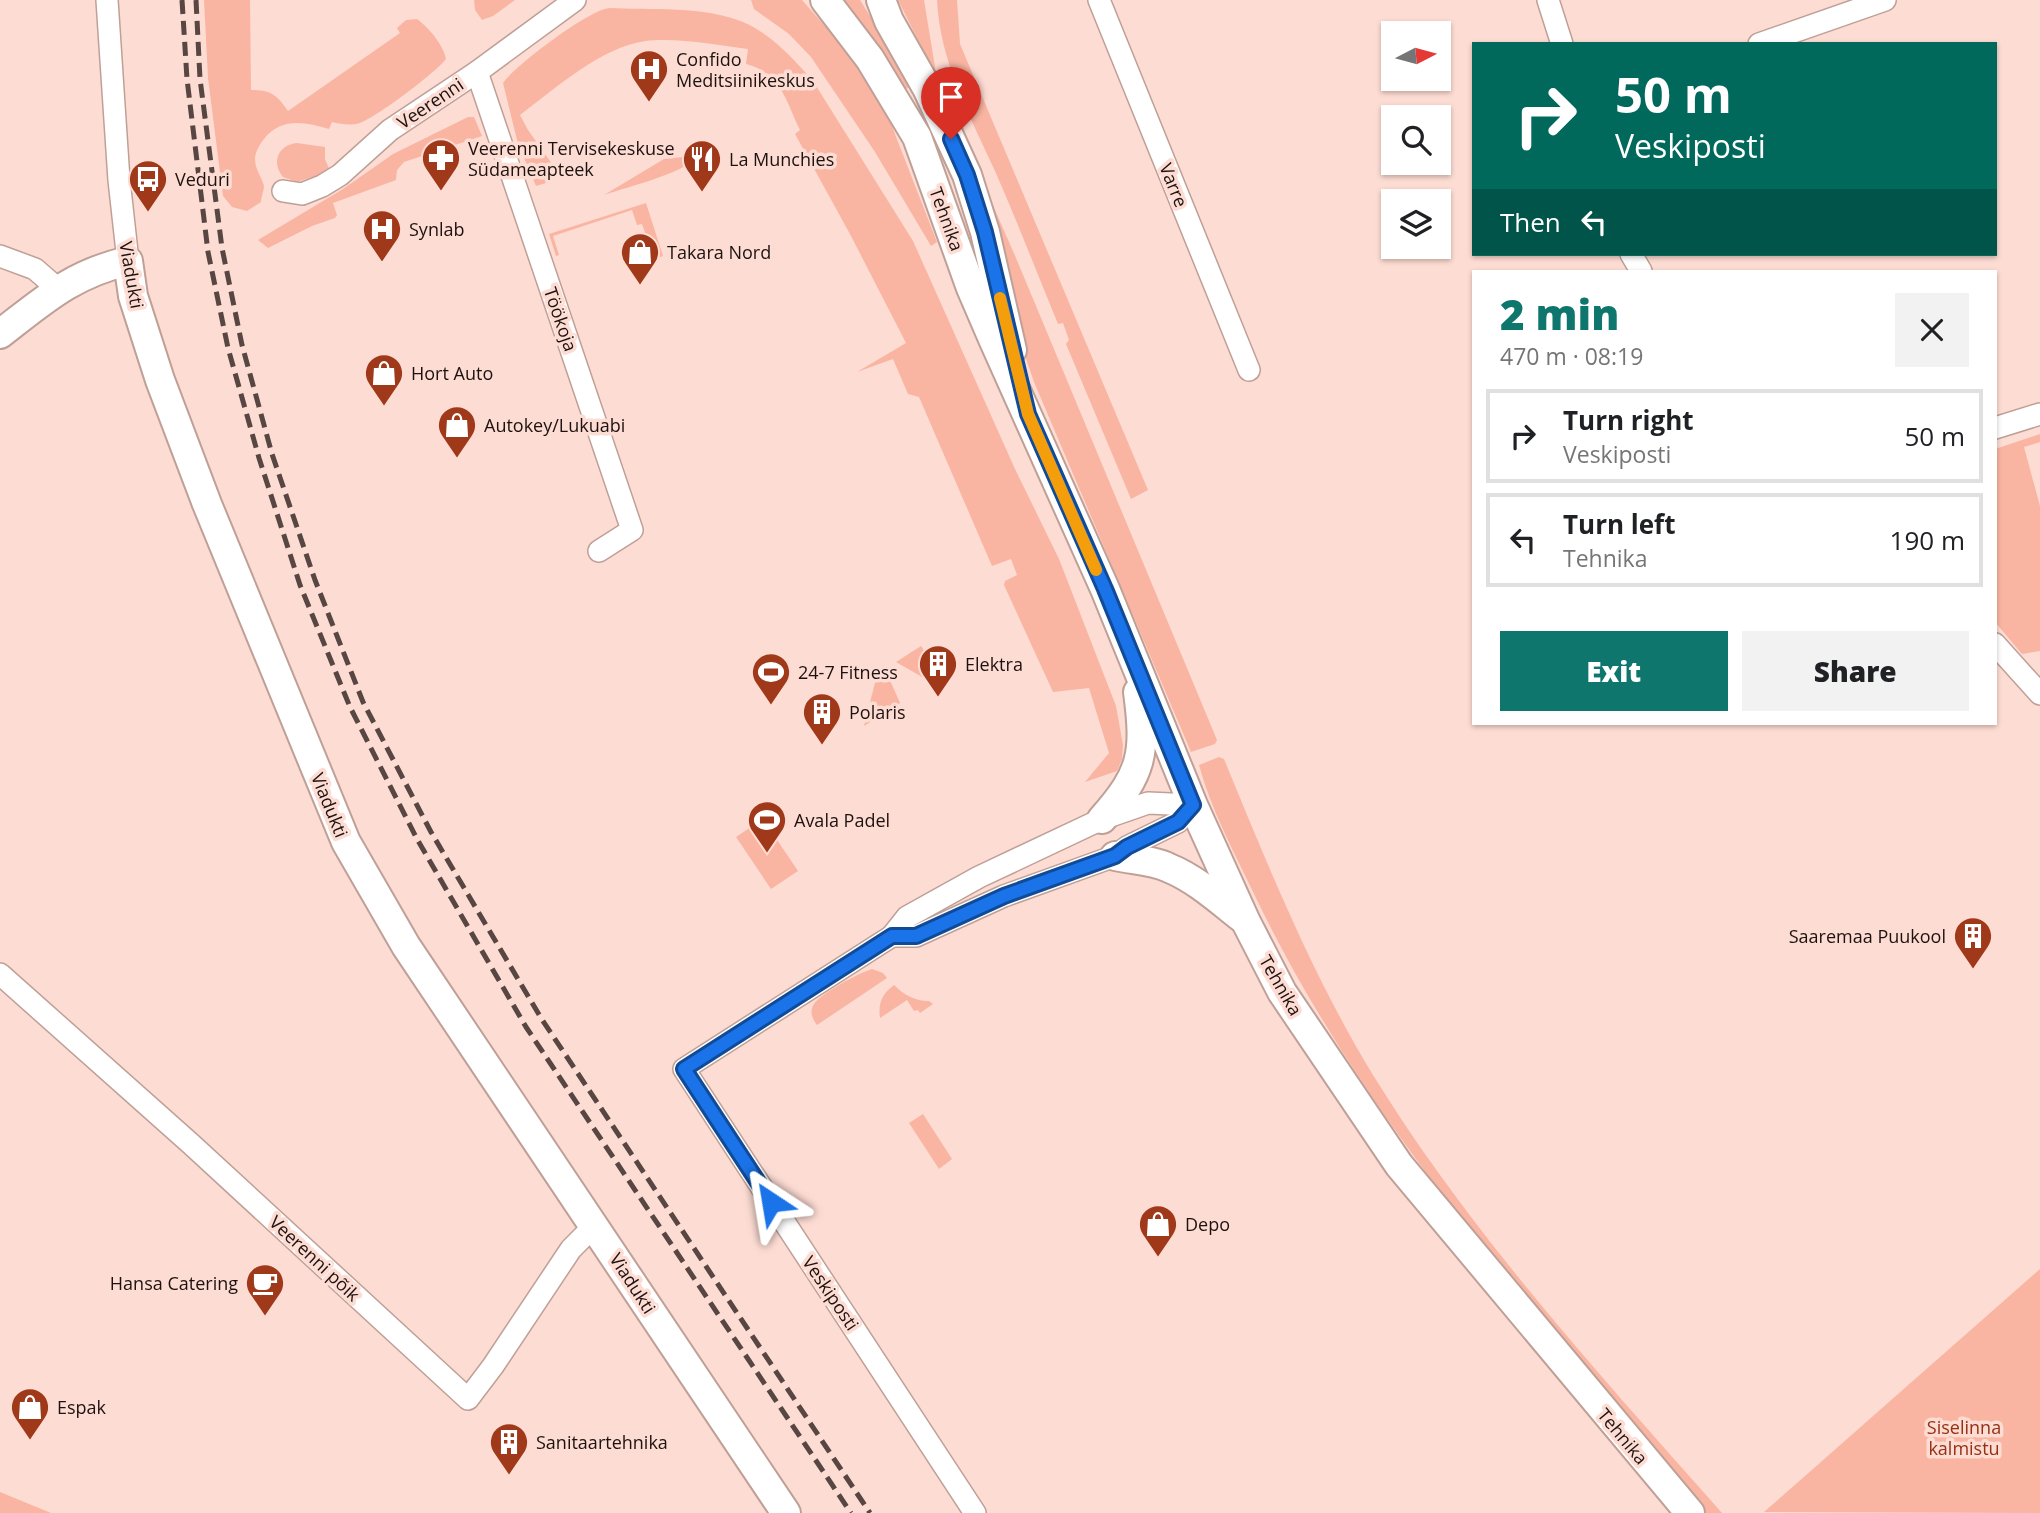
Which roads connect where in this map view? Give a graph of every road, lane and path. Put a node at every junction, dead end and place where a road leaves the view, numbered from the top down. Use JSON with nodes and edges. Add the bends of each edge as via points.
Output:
{"nodes":[{"id":1,"x":107,"y":0,"type":"edge"},
{"id":2,"x":575,"y":0,"type":"edge"},
{"id":3,"x":825,"y":0,"type":"edge"},
{"id":4,"x":881,"y":0,"type":"edge"},
{"id":5,"x":1099,"y":0,"type":"edge"},
{"id":6,"x":1548,"y":0,"type":"edge"},
{"id":7,"x":1885,"y":0,"type":"edge"},
{"id":8,"x":1856,"y":4,"type":"edge"},
{"id":9,"x":1561,"y":42,"type":"edge"},
{"id":10,"x":1764,"y":42,"type":"edge"},
{"id":11,"x":477,"y":72,"type":"junction"},
{"id":12,"x":282,"y":191,"type":"dead end"},
{"id":13,"x":0,"y":256,"type":"edge"},
{"id":14,"x":128,"y":261,"type":"junction"},
{"id":15,"x":58,"y":289,"type":"junction"},
{"id":16,"x":0,"y":334,"type":"edge"},
{"id":17,"x":1249,"y":370,"type":"dead end"},
{"id":18,"x":1028,"y":414,"type":"junction"},
{"id":19,"x":2040,"y":414,"type":"edge"},
{"id":20,"x":1997,"y":427,"type":"edge"},
{"id":21,"x":599,"y":551,"type":"dead end"},
{"id":22,"x":1997,"y":646,"type":"edge"},
{"id":23,"x":1135,"y":665,"type":"junction"},
{"id":24,"x":2040,"y":694,"type":"edge"},
{"id":25,"x":1193,"y":805,"type":"junction"},
{"id":26,"x":1102,"y":819,"type":"junction"},
{"id":27,"x":1115,"y":856,"type":"junction"},
{"id":28,"x":1246,"y":922,"type":"junction"},
{"id":29,"x":892,"y":936,"type":"junction"},
{"id":30,"x":0,"y":974,"type":"edge"},
{"id":31,"x":595,"y":1225,"type":"junction"},
{"id":32,"x":1661,"y":1480,"type":"junction"},
{"id":33,"x":786,"y":1513,"type":"edge"},
{"id":34,"x":975,"y":1513,"type":"edge"},
{"id":35,"x":1681,"y":1513,"type":"edge"},
{"id":36,"x":1690,"y":1513,"type":"edge"}],
"edges":[{"from":1,"to":14,"type":"street","name":"Viadukti"},
{"from":2,"to":11,"type":"street","name":"Veerenni"},
{"from":3,"to":18,"type":"main road","name":"Tehnika","via":[[870,59],[917,137],[971,288]]},
{"from":4,"to":18,"type":"main road","name":"Tehnika","via":[[967,175]]},
{"from":5,"to":17,"type":"street","name":"Varre"},
{"from":6,"to":9,"type":"street"},
{"from":7,"to":8,"type":"street"},
{"from":8,"to":10,"type":"street"},
{"from":11,"to":12,"type":"street","name":"Veerenni","via":[[390,130],[322,186],[302,194]]},
{"from":11,"to":21,"type":"street","name":"Töökoja","via":[[632,530]]},
{"from":13,"to":15,"type":"street","via":[[35,270]]},
{"from":14,"to":15,"type":"main road","via":[[90,272]]},
{"from":14,"to":31,"type":"main road","name":"Viadukti","via":[[133,296],[160,380],[345,842],[406,946]]},
{"from":15,"to":16,"type":"main road"},
{"from":18,"to":23,"type":"main road","name":"Tehnika"},
{"from":19,"to":20,"type":"street"},
{"from":22,"to":24,"type":"street"},
{"from":23,"to":25,"type":"main road","name":"Tehnika"},
{"from":23,"to":26,"type":"main road","via":[[1142,724],[1139,765]]},
{"from":25,"to":26,"type":"street","name":"Veskiposti","via":[[1148,803]]},
{"from":25,"to":27,"type":"street","name":"Veskiposti","via":[[1178,822]]},
{"from":25,"to":28,"type":"main road","name":"Tehnika"},
{"from":26,"to":29,"type":"street","name":"Veskiposti","via":[[955,890],[907,917]]},
{"from":27,"to":28,"type":"main road","via":[[1170,868]]},
{"from":27,"to":29,"type":"street","name":"Veskiposti","via":[[1004,896],[916,936]]},
{"from":28,"to":32,"type":"main road","name":"Tehnika","via":[[1282,992],[1399,1164]]},
{"from":29,"to":34,"type":"street","name":"Veskiposti","via":[[684,1069]]},
{"from":30,"to":31,"type":"street","name":"Veerenni põik","via":[[468,1399],[571,1250]]},
{"from":31,"to":33,"type":"main road","name":"Viadukti"},
{"from":32,"to":35,"type":"main road","name":"Tehnika"},
{"from":32,"to":36,"type":"main road","name":"Tehnika"}]}
